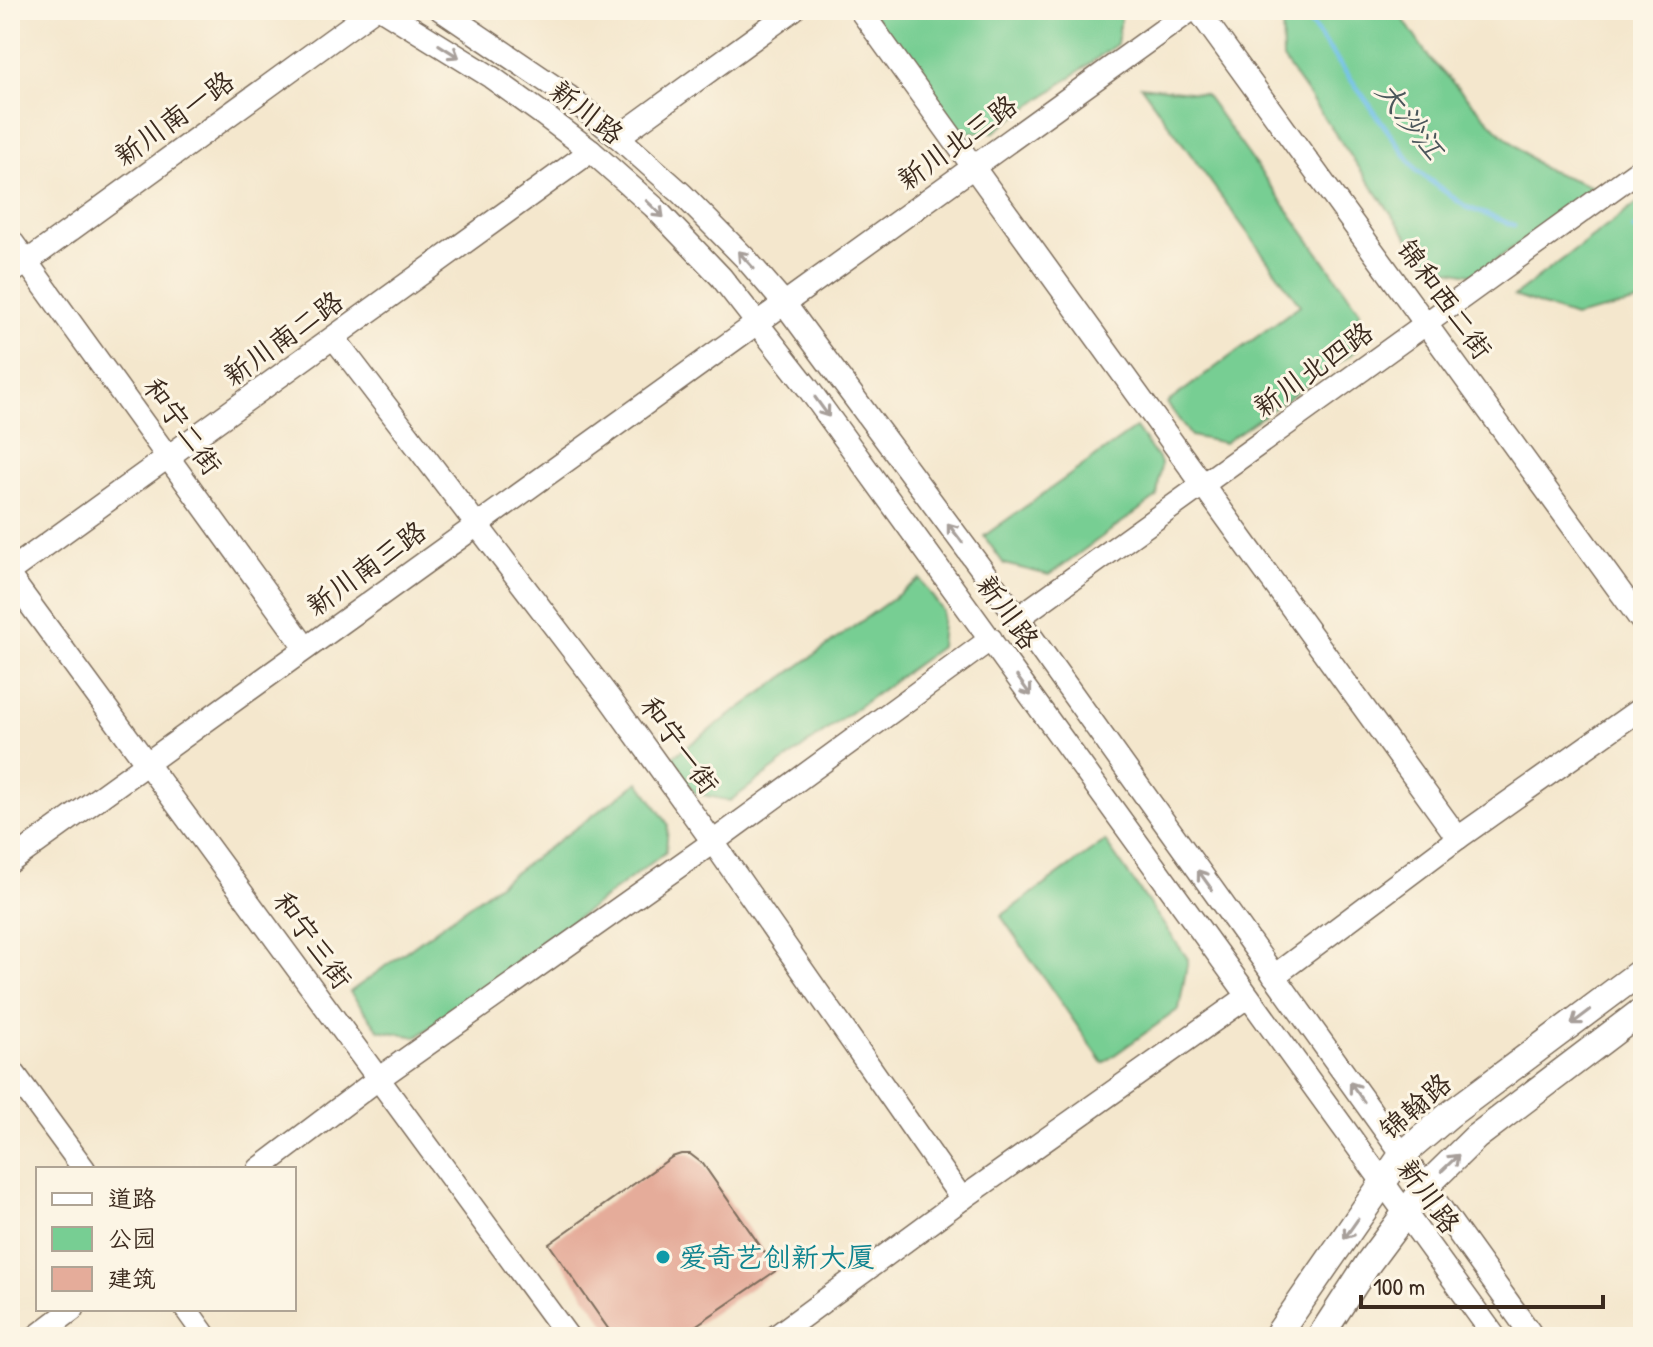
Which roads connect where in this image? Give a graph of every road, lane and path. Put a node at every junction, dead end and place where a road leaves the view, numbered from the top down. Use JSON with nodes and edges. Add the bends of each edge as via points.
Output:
{"nodes":[{"id":1,"x":373,"y":10,"type":"edge"},
{"id":2,"x":383,"y":10,"type":"edge"},
{"id":3,"x":441,"y":10,"type":"edge"},
{"id":4,"x":793,"y":10,"type":"edge"},
{"id":5,"x":860,"y":10,"type":"edge"},
{"id":6,"x":1191,"y":10,"type":"edge"},
{"id":7,"x":1198,"y":10,"type":"edge"},
{"id":8,"x":618,"y":137,"type":"junction"},
{"id":9,"x":591,"y":151,"type":"junction"},
{"id":10,"x":973,"y":167,"type":"junction"},
{"id":11,"x":1643,"y":167,"type":"edge"},
{"id":12,"x":10,"y":239,"type":"edge"},
{"id":13,"x":18,"y":268,"type":"edge"},
{"id":14,"x":784,"y":303,"type":"junction"},
{"id":15,"x":758,"y":323,"type":"junction"},
{"id":16,"x":1426,"y":324,"type":"junction"},
{"id":17,"x":334,"y":338,"type":"junction"},
{"id":18,"x":170,"y":458,"type":"junction"},
{"id":19,"x":1203,"y":485,"type":"junction"},
{"id":20,"x":477,"y":525,"type":"junction"},
{"id":21,"x":10,"y":571,"type":"edge"},
{"id":22,"x":10,"y":577,"type":"edge"},
{"id":23,"x":1018,"y":618,"type":"junction"},
{"id":24,"x":1643,"y":623,"type":"edge"},
{"id":25,"x":991,"y":639,"type":"junction"},
{"id":26,"x":306,"y":648,"type":"junction"},
{"id":27,"x":1643,"y":707,"type":"edge"},
{"id":28,"x":147,"y":764,"type":"junction"},
{"id":29,"x":1458,"y":838,"type":"junction"},
{"id":30,"x":713,"y":842,"type":"junction"},
{"id":31,"x":10,"y":862,"type":"edge"},
{"id":32,"x":1643,"y":970,"type":"edge"},
{"id":33,"x":1274,"y":976,"type":"junction"},
{"id":34,"x":1247,"y":997,"type":"junction"},
{"id":35,"x":1643,"y":1010,"type":"edge"},
{"id":36,"x":10,"y":1068,"type":"edge"},
{"id":37,"x":378,"y":1079,"type":"junction"},
{"id":38,"x":1402,"y":1155,"type":"junction"},
{"id":39,"x":83,"y":1167,"type":"edge"},
{"id":40,"x":262,"y":1167,"type":"edge"},
{"id":41,"x":1383,"y":1183,"type":"junction"},
{"id":42,"x":1425,"y":1187,"type":"junction"},
{"id":43,"x":962,"y":1199,"type":"junction"},
{"id":44,"x":1405,"y":1215,"type":"junction"},
{"id":45,"x":70,"y":1311,"type":"edge"},
{"id":46,"x":187,"y":1311,"type":"edge"},
{"id":47,"x":36,"y":1337,"type":"edge"},
{"id":48,"x":206,"y":1337,"type":"edge"},
{"id":49,"x":568,"y":1337,"type":"edge"},
{"id":50,"x":775,"y":1337,"type":"edge"},
{"id":51,"x":1276,"y":1337,"type":"edge"},
{"id":52,"x":1320,"y":1337,"type":"edge"},
{"id":53,"x":1495,"y":1337,"type":"edge"},
{"id":54,"x":1533,"y":1337,"type":"edge"}],
"edges":[{"from":1,"to":13,"type":"street","name":"新川南一路"},
{"from":2,"to":9,"type":"street","name":"新川路","one_way":true,"via":[[491,77]]},
{"from":3,"to":8,"type":"street","name":"新川路","via":[[568,96]]},
{"from":4,"to":8,"type":"street"},
{"from":5,"to":10,"type":"street"},
{"from":6,"to":10,"type":"street","name":"新川北三路"},
{"from":7,"to":16,"type":"street","name":"锦和西二街"},
{"from":14,"to":8,"type":"street","name":"新川路","one_way":true,"via":[[693,205]]},
{"from":9,"to":15,"type":"street","name":"新川路","one_way":true,"via":[[654,207]]},
{"from":9,"to":17,"type":"street","name":"新川南二路"},
{"from":10,"to":14,"type":"street","name":"新川北三路"},
{"from":10,"to":19,"type":"street"},
{"from":11,"to":16,"type":"street","name":"新川北四路"},
{"from":12,"to":13,"type":"street","name":"和宁二街"},
{"from":13,"to":18,"type":"street","name":"和宁二街"},
{"from":14,"to":15,"type":"street","name":"新川北三路"},
{"from":23,"to":14,"type":"street","name":"新川路","one_way":true},
{"from":15,"to":20,"type":"street","name":"新川南三路"},
{"from":15,"to":25,"type":"street","name":"新川路","one_way":true},
{"from":16,"to":19,"type":"street","name":"新川北四路"},
{"from":16,"to":24,"type":"street","name":"锦和西二街"},
{"from":17,"to":18,"type":"street","name":"新川南二路"},
{"from":17,"to":20,"type":"street","name":"和宁一街"},
{"from":18,"to":21,"type":"street","name":"新川南二路"},
{"from":18,"to":26,"type":"street","name":"和宁二街"},
{"from":19,"to":23,"type":"street","name":"新川北四路"},
{"from":19,"to":29,"type":"street"},
{"from":20,"to":26,"type":"street","name":"新川南三路"},
{"from":20,"to":30,"type":"street","name":"和宁一街"},
{"from":22,"to":28,"type":"street","name":"和宁三街"},
{"from":33,"to":23,"type":"street","name":"新川路","one_way":true},
{"from":25,"to":30,"type":"street"},
{"from":25,"to":34,"type":"street","name":"新川路","one_way":true},
{"from":26,"to":28,"type":"street","name":"新川南三路"},
{"from":27,"to":29,"type":"street"},
{"from":28,"to":31,"type":"street","name":"新川南三路"},
{"from":28,"to":37,"type":"street","name":"和宁三街"},
{"from":29,"to":33,"type":"street"},
{"from":30,"to":37,"type":"street"},
{"from":30,"to":43,"type":"street","name":"和宁一街"},
{"from":32,"to":38,"type":"main road","name":"锦翰路","one_way":true},
{"from":38,"to":33,"type":"street","name":"新川路","one_way":true},
{"from":34,"to":41,"type":"street","name":"新川路"},
{"from":34,"to":43,"type":"street"},
{"from":42,"to":35,"type":"main road","one_way":true,"via":[[1476,1137]]},
{"from":36,"to":39,"type":"street"},
{"from":37,"to":40,"type":"street"},
{"from":37,"to":49,"type":"street","name":"和宁三街"},
{"from":38,"to":41,"type":"main road","name":"锦翰路"},
{"from":38,"to":42,"type":"street","name":"新川路"},
{"from":41,"to":44,"type":"street","name":"新川路"},
{"from":41,"to":51,"type":"main road","name":"锦翰路","one_way":true},
{"from":42,"to":44,"type":"main road"},
{"from":42,"to":54,"type":"street","name":"新川路"},
{"from":43,"to":50,"type":"street"},
{"from":44,"to":52,"type":"main road"},
{"from":44,"to":53,"type":"street","name":"新川路"},
{"from":45,"to":47,"type":"street"},
{"from":46,"to":48,"type":"street"}]}
